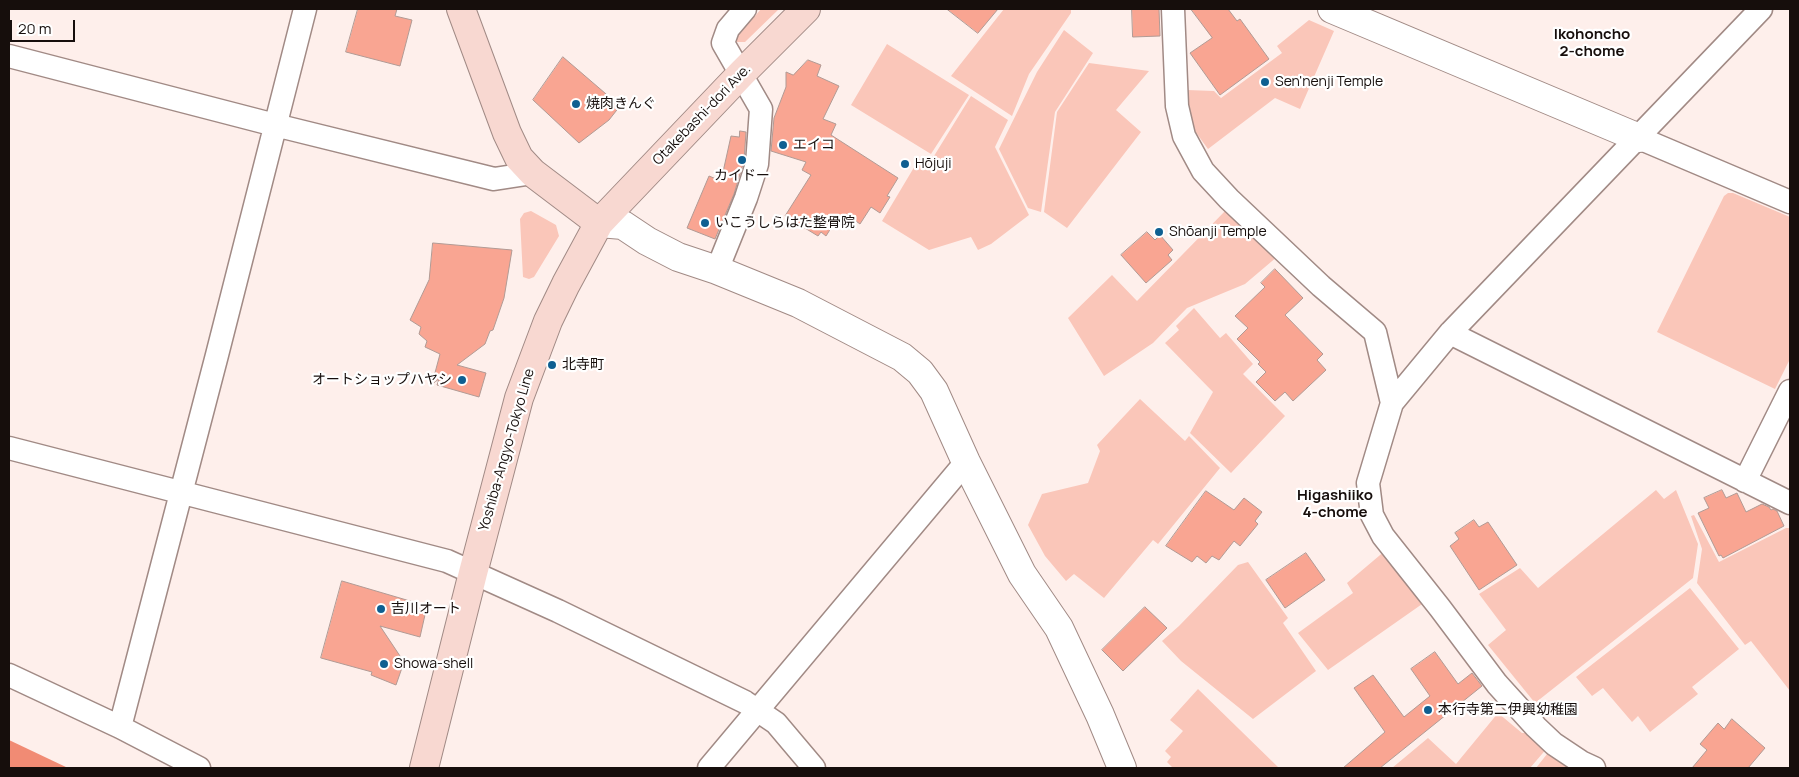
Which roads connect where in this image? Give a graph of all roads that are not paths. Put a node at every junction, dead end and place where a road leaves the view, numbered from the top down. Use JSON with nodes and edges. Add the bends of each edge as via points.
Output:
{"nodes":[{"id":1,"x":305,"y":9,"type":"edge"},
{"id":2,"x":461,"y":9,"type":"edge"},
{"id":3,"x":745,"y":9,"type":"edge"},
{"id":4,"x":806,"y":9,"type":"edge"},
{"id":5,"x":1173,"y":9,"type":"edge"},
{"id":6,"x":1332,"y":9,"type":"edge"},
{"id":7,"x":1761,"y":9,"type":"edge"},
{"id":8,"x":9,"y":56,"type":"edge"},
{"id":9,"x":742,"y":73,"type":"junction"},
{"id":10,"x":275,"y":125,"type":"junction"},
{"id":11,"x":1639,"y":138,"type":"junction"},
{"id":12,"x":533,"y":173,"type":"junction"},
{"id":13,"x":1790,"y":202,"type":"edge"},
{"id":14,"x":599,"y":223,"type":"junction"},
{"id":15,"x":718,"y":270,"type":"junction"},
{"id":16,"x":1450,"y":333,"type":"junction"},
{"id":17,"x":1790,"y":391,"type":"edge"},
{"id":18,"x":1392,"y":403,"type":"junction"},
{"id":19,"x":9,"y":448,"type":"edge"},
{"id":20,"x":966,"y":462,"type":"junction"},
{"id":21,"x":1745,"y":481,"type":"junction"},
{"id":22,"x":181,"y":492,"type":"junction"},
{"id":23,"x":1790,"y":503,"type":"edge"},
{"id":24,"x":473,"y":573,"type":"junction"},
{"id":25,"x":9,"y":675,"type":"edge"},
{"id":26,"x":758,"y":710,"type":"junction"},
{"id":27,"x":120,"y":727,"type":"junction"},
{"id":28,"x":199,"y":768,"type":"edge"},
{"id":29,"x":424,"y":768,"type":"edge"},
{"id":30,"x":709,"y":768,"type":"edge"},
{"id":31,"x":814,"y":768,"type":"edge"},
{"id":32,"x":1122,"y":768,"type":"edge"},
{"id":33,"x":1594,"y":768,"type":"edge"}],
"edges":[{"from":1,"to":10,"type":"street"},
{"from":2,"to":12,"type":"main road","via":[[507,133],[519,158]]},
{"from":3,"to":9,"type":"street","via":[[728,29],[723,42]]},
{"from":4,"to":9,"type":"main road","name":"Otakebashi-dori Ave."},
{"from":5,"to":18,"type":"street","via":[[1177,106],[1184,136],[1202,171],[1320,286],[1375,332]]},
{"from":6,"to":11,"type":"street"},
{"from":7,"to":11,"type":"street"},
{"from":8,"to":10,"type":"street"},
{"from":9,"to":14,"type":"main road","name":"Otakebashi-dori Ave."},
{"from":9,"to":15,"type":"street","via":[[761,109],[757,164]]},
{"from":10,"to":12,"type":"street","via":[[494,179]]},
{"from":10,"to":22,"type":"street"},
{"from":11,"to":13,"type":"street"},
{"from":11,"to":16,"type":"street"},
{"from":12,"to":14,"type":"main road"},
{"from":14,"to":15,"type":"street","via":[[624,225],[678,257]]},
{"from":14,"to":24,"type":"main road","name":"Yoshiba-Angyo-Tokyo Line","via":[[548,321],[525,382]]},
{"from":15,"to":20,"type":"street","via":[[798,303],[902,357],[920,372],[934,391]]},
{"from":16,"to":18,"type":"street"},
{"from":16,"to":21,"type":"street"},
{"from":17,"to":21,"type":"street"},
{"from":18,"to":33,"type":"street","via":[[1368,482],[1375,523],[1497,684],[1536,728],[1554,744]]},
{"from":19,"to":22,"type":"street"},
{"from":20,"to":26,"type":"street"},
{"from":20,"to":32,"type":"street","via":[[1022,574],[1059,628]]},
{"from":21,"to":23,"type":"street"},
{"from":22,"to":24,"type":"street","via":[[447,561]]},
{"from":22,"to":27,"type":"street"},
{"from":24,"to":26,"type":"street"},
{"from":24,"to":29,"type":"main road","name":"Yoshiba-Angyo-Tokyo Line"},
{"from":25,"to":27,"type":"street"},
{"from":26,"to":30,"type":"street"},
{"from":26,"to":31,"type":"street","via":[[776,723]]},
{"from":27,"to":28,"type":"street"}]}
